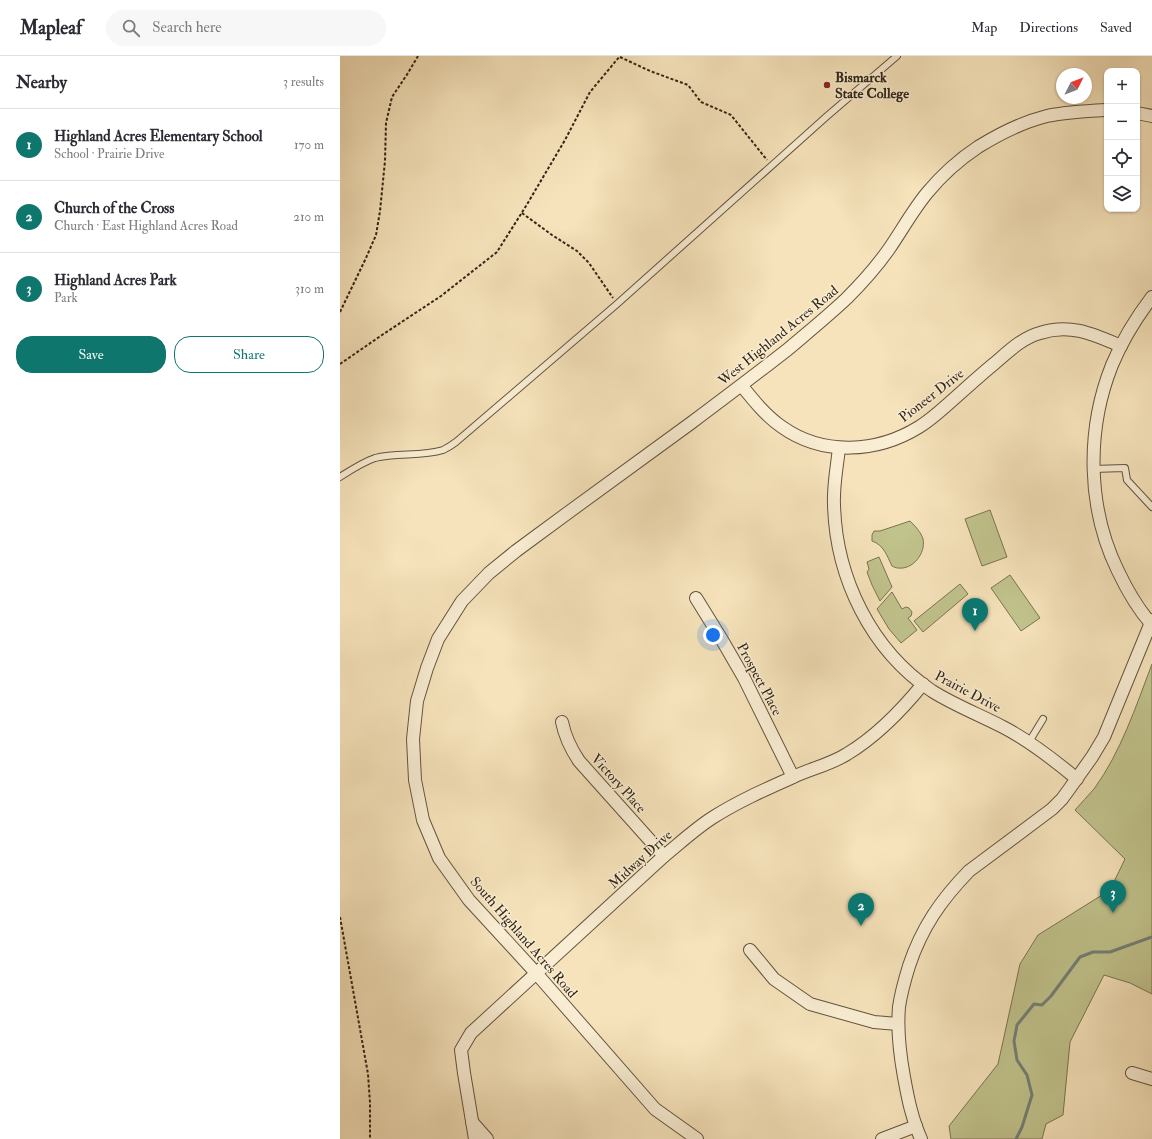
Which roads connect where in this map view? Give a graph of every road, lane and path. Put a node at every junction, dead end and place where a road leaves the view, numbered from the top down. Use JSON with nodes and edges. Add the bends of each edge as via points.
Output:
{"nodes":[{"id":1,"x":418,"y":56,"type":"edge"},
{"id":2,"x":620,"y":56,"type":"edge"},
{"id":3,"x":897,"y":56,"type":"edge"},
{"id":4,"x":1104,"y":110,"type":"edge"},
{"id":5,"x":1140,"y":114,"type":"edge"},
{"id":6,"x":1152,"y":116,"type":"edge"},
{"id":7,"x":771,"y":166,"type":"junction"},
{"id":8,"x":522,"y":213,"type":"junction"},
{"id":9,"x":1152,"y":297,"type":"edge"},
{"id":10,"x":617,"y":304,"type":"junction"},
{"id":11,"x":340,"y":312,"type":"edge"},
{"id":12,"x":1121,"y":346,"type":"junction"},
{"id":13,"x":340,"y":364,"type":"edge"},
{"id":14,"x":742,"y":386,"type":"junction"},
{"id":15,"x":839,"y":448,"type":"junction"},
{"id":16,"x":1094,"y":469,"type":"junction"},
{"id":17,"x":340,"y":477,"type":"edge"},
{"id":18,"x":1152,"y":507,"type":"edge"},
{"id":19,"x":696,"y":598,"type":"dead end"},
{"id":20,"x":462,"y":601,"type":"joint"},
{"id":21,"x":1151,"y":622,"type":"edge"},
{"id":22,"x":923,"y":684,"type":"junction"},
{"id":23,"x":1043,"y":719,"type":"dead end"},
{"id":24,"x":562,"y":722,"type":"dead end"},
{"id":25,"x":1029,"y":742,"type":"junction"},
{"id":26,"x":793,"y":777,"type":"junction"},
{"id":27,"x":1077,"y":779,"type":"junction"},
{"id":28,"x":664,"y":856,"type":"junction"},
{"id":29,"x":340,"y":917,"type":"edge"},
{"id":30,"x":750,"y":950,"type":"dead end"},
{"id":31,"x":536,"y":973,"type":"junction"},
{"id":32,"x":898,"y":1024,"type":"junction"},
{"id":33,"x":1132,"y":1073,"type":"dead end"},
{"id":34,"x":1152,"y":1080,"type":"edge"},
{"id":35,"x":472,"y":1122,"type":"junction"},
{"id":36,"x":916,"y":1126,"type":"junction"},
{"id":37,"x":370,"y":1139,"type":"edge"},
{"id":38,"x":475,"y":1139,"type":"edge"},
{"id":39,"x":487,"y":1139,"type":"edge"},
{"id":40,"x":697,"y":1139,"type":"edge"},
{"id":41,"x":882,"y":1139,"type":"edge"},
{"id":42,"x":921,"y":1139,"type":"edge"}],
"edges":[{"from":1,"to":11,"type":"path","via":[[392,97],[386,123],[385,161],[376,235]]},
{"from":2,"to":7,"type":"path","via":[[650,71],[688,85],[701,102],[731,114]]},
{"from":2,"to":8,"type":"path","via":[[590,92]]},
{"from":3,"to":7,"type":"lane"},
{"from":4,"to":14,"type":"street","name":"West Highland Acres Road","via":[[1040,118],[1011,129],[973,152],[945,174],[929,191],[888,250],[848,297],[823,321]]},
{"from":5,"to":6,"type":"street"},
{"from":7,"to":10,"type":"lane"},
{"from":8,"to":10,"type":"path","via":[[577,251],[589,263]]},
{"from":8,"to":13,"type":"path","via":[[497,252],[440,296]]},
{"from":9,"to":12,"type":"street"},
{"from":10,"to":17,"type":"lane","via":[[456,442],[443,450],[374,458]]},
{"from":12,"to":15,"type":"street","name":"Pioneer Drive","via":[[1069,328],[1040,332],[1016,344],[920,427],[886,442]]},
{"from":12,"to":16,"type":"street","via":[[1102,398],[1096,432]]},
{"from":14,"to":15,"type":"street","name":"Pioneer Drive","via":[[782,428],[810,441]]},
{"from":14,"to":20,"type":"street","name":"West Highland Acres Road","via":[[516,551],[489,572]]},
{"from":15,"to":22,"type":"street","name":"Prairie Drive","via":[[834,505],[837,538],[844,570],[860,609],[873,632],[900,664]]},
{"from":16,"to":18,"type":"lane","via":[[1125,468],[1128,480]]},
{"from":16,"to":21,"type":"street","via":[[1096,502],[1108,550],[1131,595]]},
{"from":19,"to":26,"type":"street","name":"Prospect Place","via":[[744,678]]},
{"from":20,"to":31,"type":"street","name":"South Highland Acres Road","via":[[438,639],[417,701],[413,739],[415,780],[424,820],[439,858],[469,900]]},
{"from":21,"to":27,"type":"street","via":[[1104,737]]},
{"from":22,"to":25,"type":"street","name":"Prairie Drive"},
{"from":22,"to":26,"type":"street","name":"Midway Drive","via":[[892,719],[849,753]]},
{"from":23,"to":25,"type":"lane"},
{"from":24,"to":28,"type":"street","name":"Victory Place","via":[[570,748],[579,761]]},
{"from":25,"to":27,"type":"street","name":"Prairie Drive"},
{"from":26,"to":28,"type":"street","name":"Midway Drive","via":[[726,810],[697,829]]},
{"from":27,"to":32,"type":"street","via":[[1052,809],[969,872],[936,910],[923,932],[908,970],[901,995]]},
{"from":28,"to":31,"type":"street","name":"Midway Drive"},
{"from":29,"to":37,"type":"path","via":[[368,1074]]},
{"from":30,"to":32,"type":"street","via":[[774,979],[810,1004],[874,1022]]},
{"from":31,"to":35,"type":"street","name":"Midway Drive","via":[[470,1033],[461,1050]]},
{"from":31,"to":40,"type":"street","name":"South Highland Acres Road","via":[[655,1109]]},
{"from":32,"to":36,"type":"street","via":[[908,1104]]},
{"from":33,"to":34,"type":"street"},
{"from":35,"to":38,"type":"street","name":"Midway Drive"},
{"from":35,"to":39,"type":"street"},
{"from":36,"to":41,"type":"street"},
{"from":36,"to":42,"type":"street"}]}
